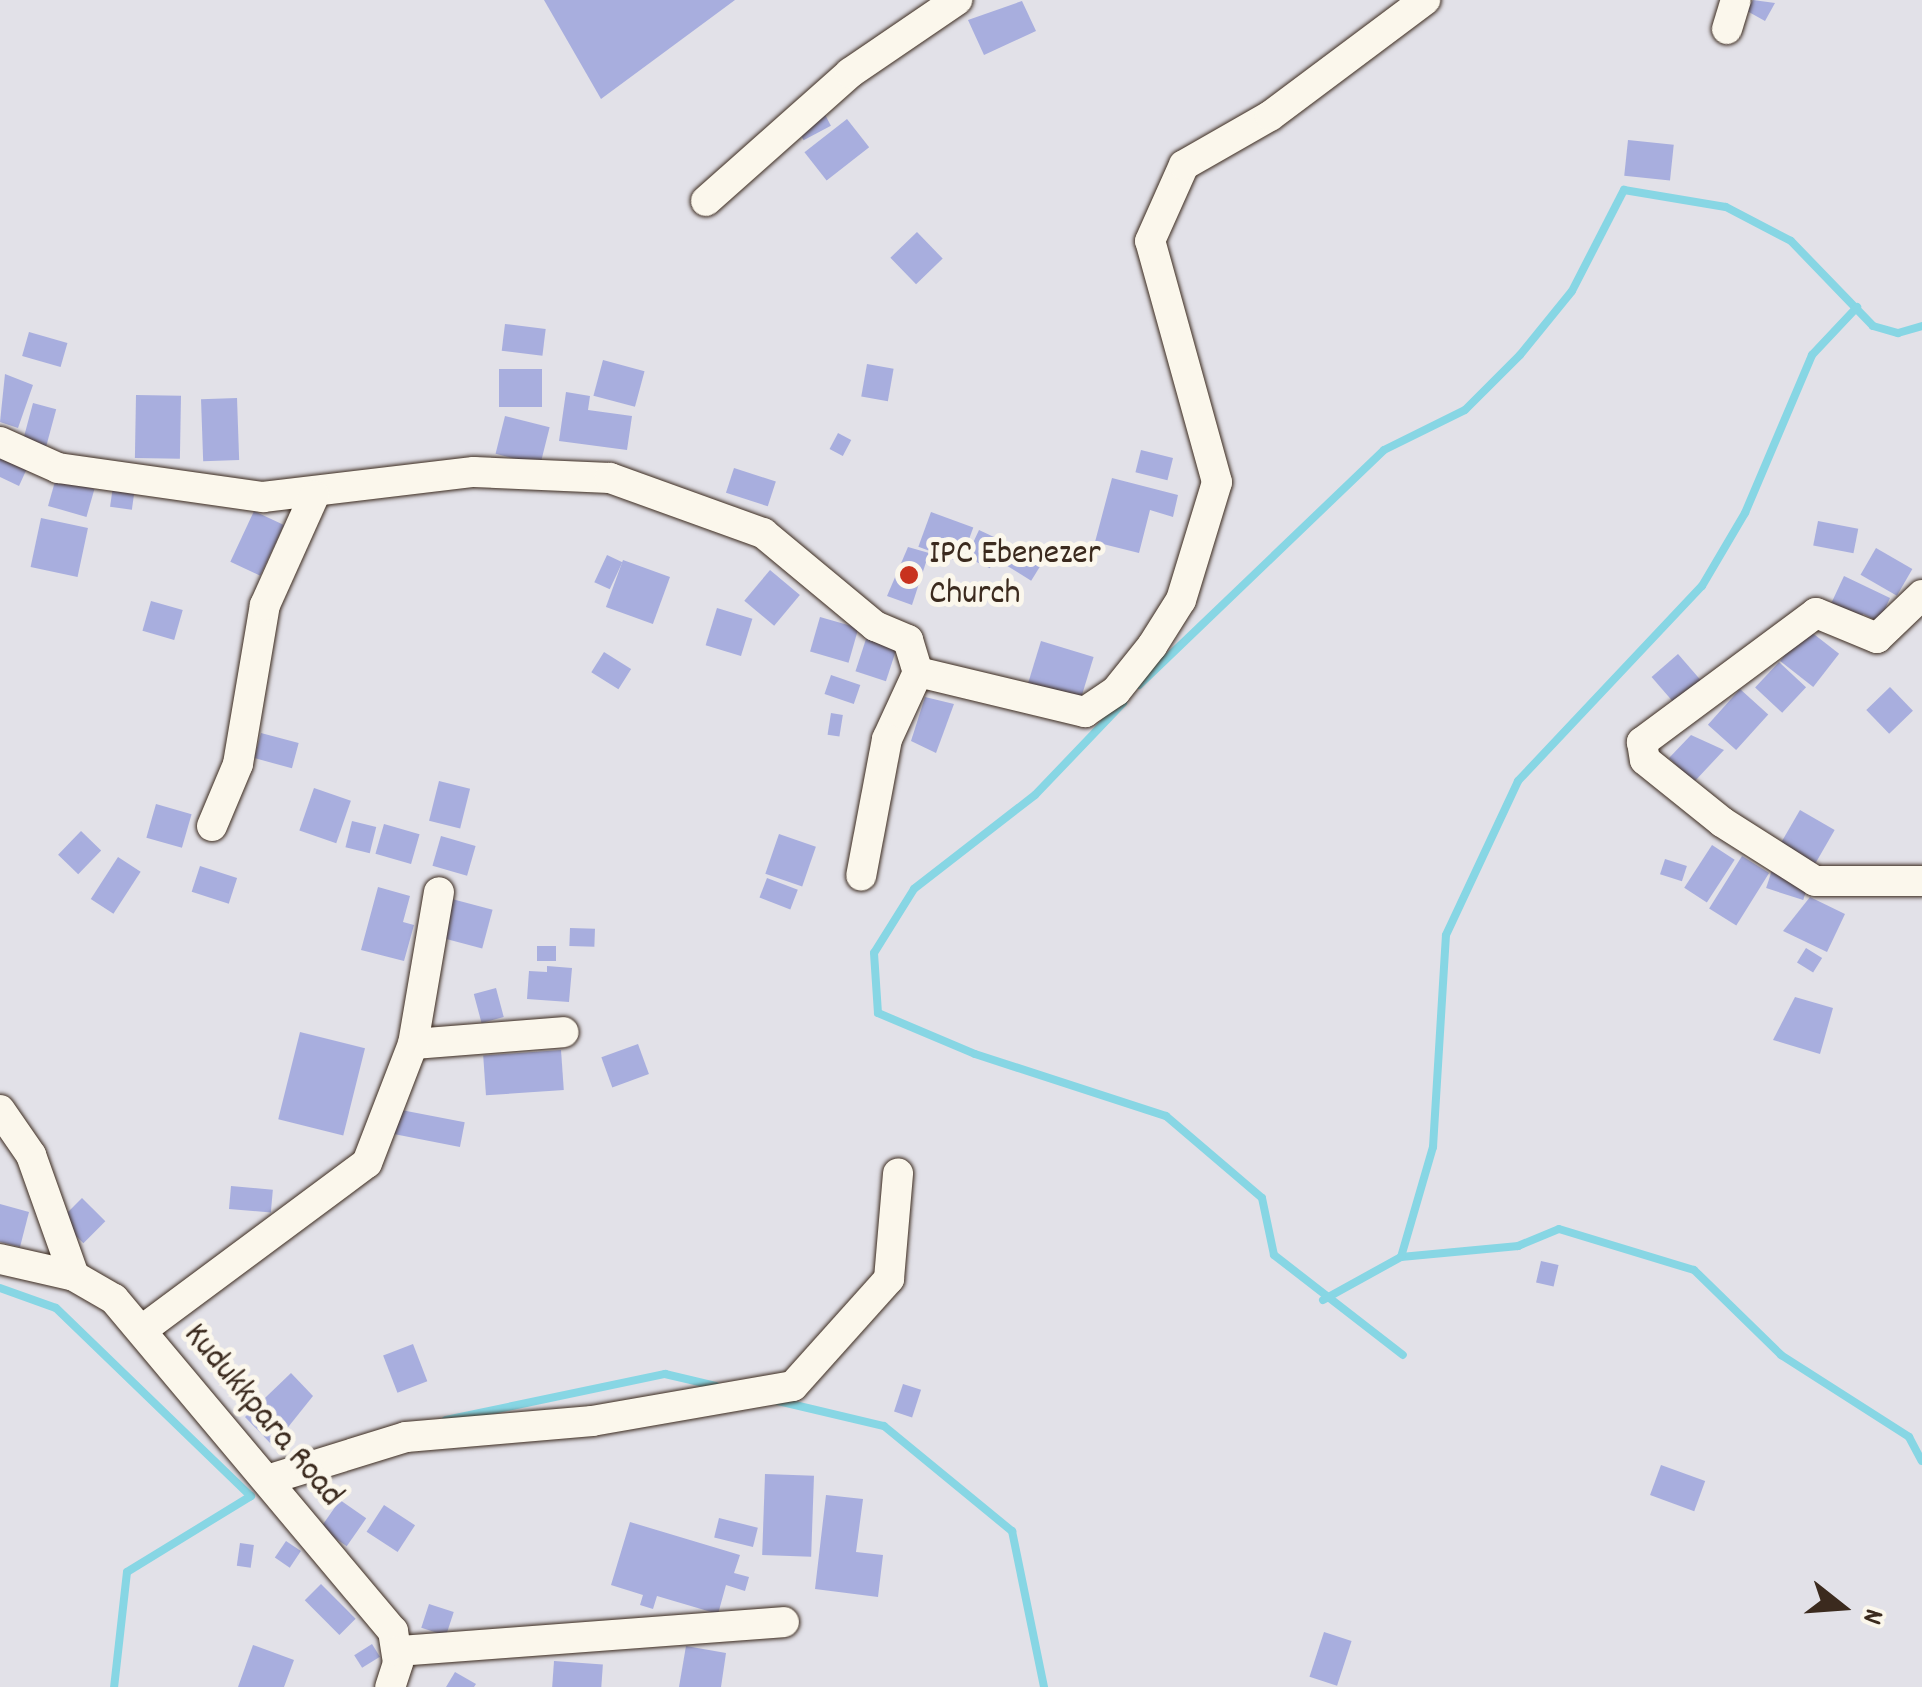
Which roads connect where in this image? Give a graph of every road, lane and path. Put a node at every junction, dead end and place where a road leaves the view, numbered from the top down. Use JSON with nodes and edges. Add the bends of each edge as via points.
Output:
{"nodes":[{"id":1,"x":957,"y":0,"type":"edge"},
{"id":2,"x":1426,"y":0,"type":"edge"},
{"id":3,"x":706,"y":201,"type":"dead end"},
{"id":4,"x":0,"y":442,"type":"edge"},
{"id":5,"x":314,"y":496,"type":"junction"},
{"id":6,"x":1922,"y":595,"type":"edge"},
{"id":7,"x":918,"y":672,"type":"junction"},
{"id":8,"x":212,"y":826,"type":"dead end"},
{"id":9,"x":861,"y":876,"type":"dead end"},
{"id":10,"x":1922,"y":882,"type":"edge"},
{"id":11,"x":438,"y":892,"type":"dead end"},
{"id":12,"x":564,"y":1032,"type":"dead end"},
{"id":13,"x":412,"y":1044,"type":"junction"},
{"id":14,"x":0,"y":1110,"type":"edge"},
{"id":15,"x":898,"y":1173,"type":"dead end"},
{"id":16,"x":0,"y":1259,"type":"edge"},
{"id":17,"x":74,"y":1276,"type":"junction"},
{"id":18,"x":142,"y":1330,"type":"junction"},
{"id":19,"x":267,"y":1480,"type":"junction"},
{"id":20,"x":784,"y":1622,"type":"dead end"},
{"id":21,"x":399,"y":1651,"type":"junction"},
{"id":22,"x":390,"y":1687,"type":"edge"}],
"edges":[{"from":1,"to":3,"type":"street","via":[[850,72]]},
{"from":2,"to":7,"type":"street","via":[[1270,116],[1184,165],[1150,240],[1217,482],[1181,600],[1152,646],[1116,691],[1085,712]]},
{"from":4,"to":5,"type":"street","via":[[58,468],[263,497]]},
{"from":5,"to":7,"type":"street","via":[[474,472],[610,478],[763,533],[875,626],[908,640]]},
{"from":5,"to":8,"type":"street","via":[[266,605],[238,764]]},
{"from":6,"to":10,"type":"street","via":[[1876,638],[1816,613],[1642,742],[1645,760],[1815,881]]},
{"from":7,"to":9,"type":"street","via":[[887,739]]},
{"from":11,"to":13,"type":"street"},
{"from":12,"to":13,"type":"street"},
{"from":13,"to":18,"type":"street","via":[[368,1163],[347,1186]]},
{"from":14,"to":17,"type":"street","via":[[37,1169]]},
{"from":15,"to":19,"type":"street","via":[[888,1279],[793,1386],[592,1420],[406,1437]]},
{"from":16,"to":17,"type":"street","name":"Kudukkpara Road"},
{"from":17,"to":18,"type":"street","name":"Kudukkpara Road","via":[[114,1299]]},
{"from":18,"to":19,"type":"street","name":"Kudukkpara Road"},
{"from":19,"to":21,"type":"street","name":"Kudukkpara Road","via":[[394,1632]]},
{"from":20,"to":21,"type":"street"},
{"from":21,"to":22,"type":"street"}]}
